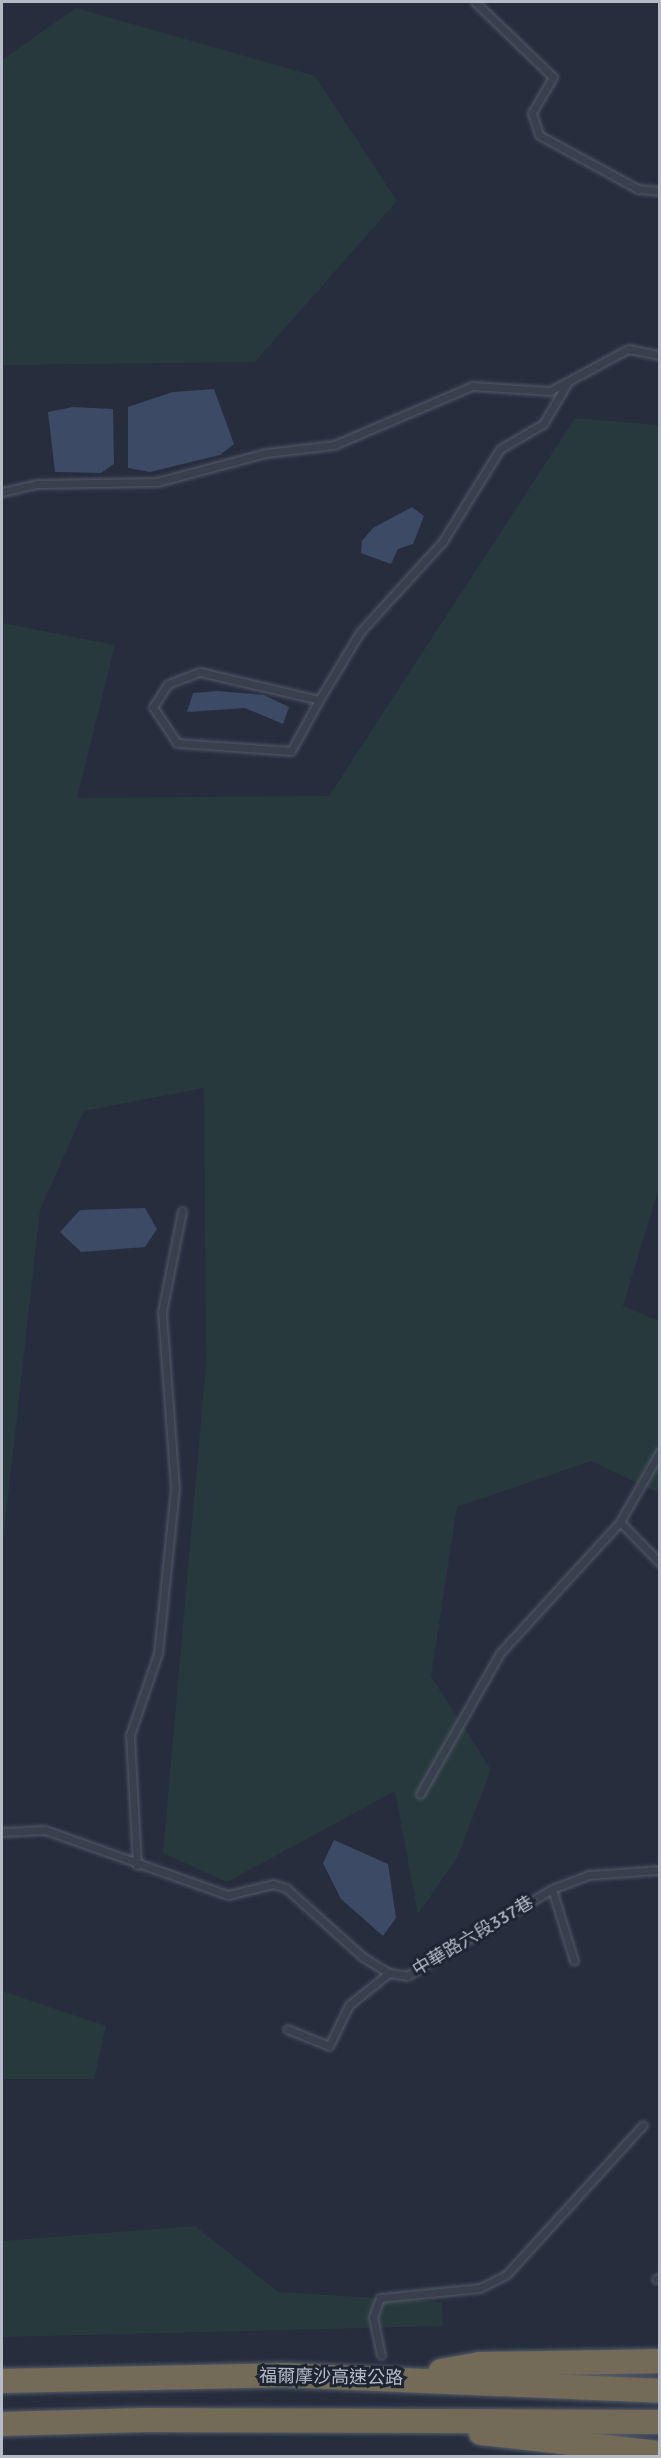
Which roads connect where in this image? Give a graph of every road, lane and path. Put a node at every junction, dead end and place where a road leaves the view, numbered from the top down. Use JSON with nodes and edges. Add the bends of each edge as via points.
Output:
{"nodes":[{"id":1,"x":475,"y":2,"type":"edge"},
{"id":2,"x":660,"y":191,"type":"edge"},
{"id":3,"x":660,"y":355,"type":"edge"},
{"id":4,"x":568,"y":382,"type":"junction"},
{"id":5,"x":2,"y":492,"type":"edge"},
{"id":6,"x":319,"y":700,"type":"junction"},
{"id":7,"x":182,"y":1211,"type":"dead end"},
{"id":8,"x":660,"y":1452,"type":"edge"},
{"id":9,"x":620,"y":1522,"type":"junction"},
{"id":10,"x":660,"y":1563,"type":"edge"},
{"id":11,"x":420,"y":1794,"type":"dead end"},
{"id":12,"x":2,"y":1832,"type":"edge"},
{"id":13,"x":137,"y":1865,"type":"junction"},
{"id":14,"x":660,"y":1870,"type":"edge"},
{"id":15,"x":552,"y":1889,"type":"junction"},
{"id":16,"x":574,"y":1961,"type":"dead end"},
{"id":17,"x":389,"y":1973,"type":"junction"},
{"id":18,"x":287,"y":2029,"type":"dead end"},
{"id":19,"x":643,"y":2125,"type":"dead end"},
{"id":20,"x":381,"y":2355,"type":"dead end"},
{"id":21,"x":660,"y":2361,"type":"edge"},
{"id":22,"x":400,"y":2379,"type":"junction"},
{"id":23,"x":2,"y":2380,"type":"edge"},
{"id":24,"x":660,"y":2391,"type":"edge"},
{"id":25,"x":422,"y":2422,"type":"junction"},
{"id":26,"x":660,"y":2422,"type":"edge"},
{"id":27,"x":2,"y":2424,"type":"edge"},
{"id":28,"x":660,"y":2453,"type":"edge"}],
"edges":[{"from":1,"to":2,"type":"lane","via":[[553,77],[532,113],[539,135],[638,189]]},
{"from":3,"to":4,"type":"lane","via":[[628,349]]},
{"from":4,"to":5,"type":"lane","via":[[550,391],[472,386],[334,445],[266,453],[157,482],[36,484]]},
{"from":4,"to":6,"type":"lane","via":[[543,423],[500,449],[443,541],[360,632]]},
{"from":6,"to":6,"type":"lane","via":[[200,672],[168,684],[153,707],[177,742],[291,751]]},
{"from":7,"to":13,"type":"lane","via":[[162,1312],[175,1489],[158,1653],[130,1735]]},
{"from":8,"to":9,"type":"lane"},
{"from":9,"to":10,"type":"lane"},
{"from":9,"to":11,"type":"lane","via":[[500,1653]]},
{"from":12,"to":13,"type":"lane","name":"中華路六段337巷","via":[[45,1830]]},
{"from":13,"to":17,"type":"lane","name":"中華路六段337巷","via":[[228,1895],[273,1884],[286,1888]]},
{"from":14,"to":15,"type":"lane","name":"中華路六段337巷","via":[[589,1875]]},
{"from":15,"to":16,"type":"lane"},
{"from":15,"to":17,"type":"lane","name":"中華路六段337巷","via":[[407,1976]]},
{"from":17,"to":18,"type":"lane","via":[[349,2005],[329,2046]]},
{"from":19,"to":20,"type":"lane","via":[[506,2275],[480,2288],[380,2298],[373,2317]]},
{"from":21,"to":22,"type":"highway","via":[[479,2364]]},
{"from":22,"to":23,"type":"highway","name":"福爾摩沙高速公路","via":[[282,2375]]},
{"from":22,"to":24,"type":"highway","name":"福爾摩沙高速公路"},
{"from":25,"to":26,"type":"highway"},
{"from":25,"to":27,"type":"highway"},
{"from":25,"to":28,"type":"highway","via":[[518,2440]]}]}
